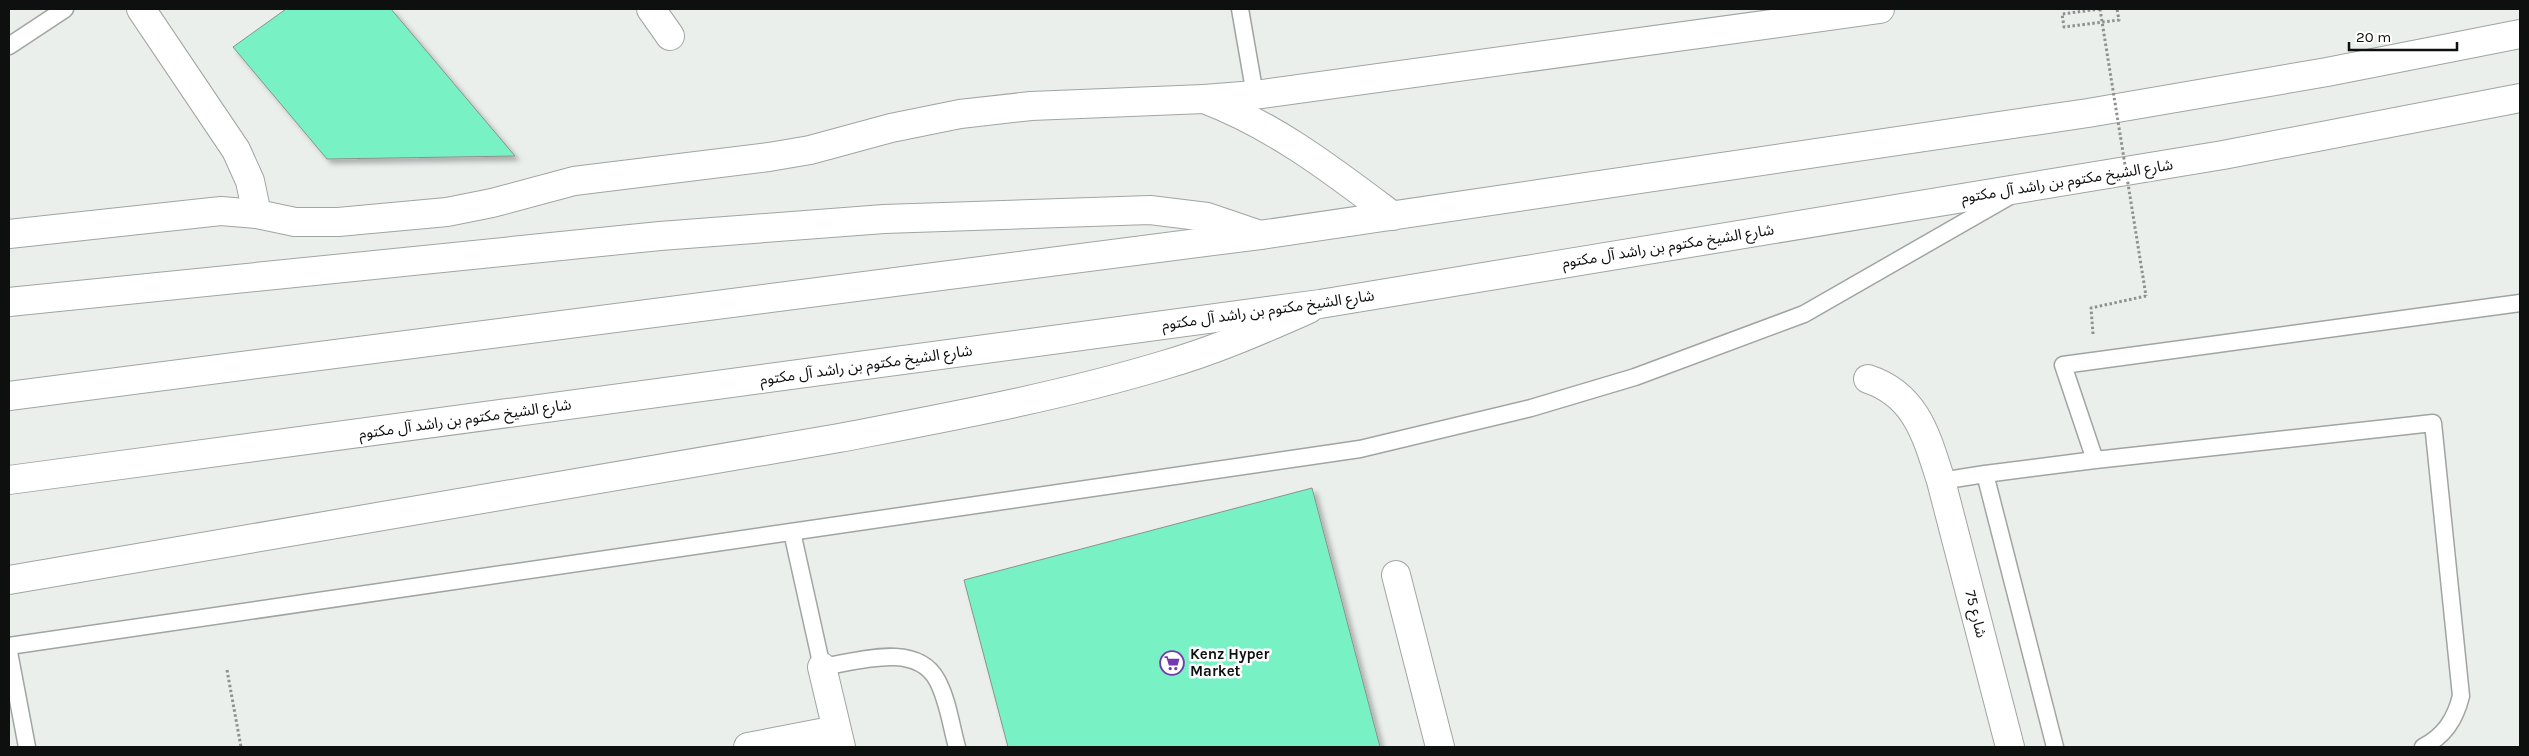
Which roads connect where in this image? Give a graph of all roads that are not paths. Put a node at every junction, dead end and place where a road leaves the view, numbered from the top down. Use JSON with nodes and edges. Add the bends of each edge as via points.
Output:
{"nodes":[{"id":1,"x":65,"y":9,"type":"edge"},
{"id":2,"x":141,"y":9,"type":"edge"},
{"id":3,"x":651,"y":9,"type":"edge"},
{"id":4,"x":1240,"y":9,"type":"edge"},
{"id":5,"x":1880,"y":9,"type":"edge"},
{"id":6,"x":2520,"y":34,"type":"edge"},
{"id":7,"x":670,"y":36,"type":"dead end"},
{"id":8,"x":9,"y":46,"type":"edge"},
{"id":9,"x":1254,"y":95,"type":"junction"},
{"id":10,"x":2520,"y":98,"type":"edge"},
{"id":11,"x":1204,"y":100,"type":"junction"},
{"id":12,"x":2026,"y":188,"type":"junction"},
{"id":13,"x":256,"y":214,"type":"junction"},
{"id":14,"x":1393,"y":216,"type":"junction"},
{"id":15,"x":9,"y":234,"type":"edge"},
{"id":16,"x":1260,"y":235,"type":"junction"},
{"id":17,"x":9,"y":302,"type":"edge"},
{"id":18,"x":2520,"y":302,"type":"edge"},
{"id":19,"x":1320,"y":304,"type":"junction"},
{"id":20,"x":1868,"y":379,"type":"dead end"},
{"id":21,"x":9,"y":396,"type":"edge"},
{"id":22,"x":2095,"y":460,"type":"junction"},
{"id":23,"x":1985,"y":474,"type":"junction"},
{"id":24,"x":9,"y":480,"type":"edge"},
{"id":25,"x":1941,"y":481,"type":"junction"},
{"id":26,"x":792,"y":532,"type":"junction"},
{"id":27,"x":1396,"y":575,"type":"dead end"},
{"id":28,"x":9,"y":580,"type":"edge"},
{"id":29,"x":9,"y":646,"type":"edge"},
{"id":30,"x":9,"y":652,"type":"edge"},
{"id":31,"x":822,"y":667,"type":"junction"},
{"id":32,"x":838,"y":739,"type":"edge"},
{"id":33,"x":27,"y":747,"type":"edge"},
{"id":34,"x":748,"y":747,"type":"edge"},
{"id":35,"x":957,"y":747,"type":"edge"},
{"id":36,"x":1440,"y":747,"type":"edge"},
{"id":37,"x":2010,"y":747,"type":"edge"},
{"id":38,"x":2055,"y":747,"type":"edge"},
{"id":39,"x":2422,"y":747,"type":"edge"}],
"edges":[{"from":1,"to":8,"type":"lane"},
{"from":2,"to":13,"type":"street","via":[[236,150],[250,181]]},
{"from":3,"to":7,"type":"street"},
{"from":4,"to":9,"type":"lane"},
{"from":5,"to":9,"type":"street"},
{"from":6,"to":14,"type":"street","via":[[2327,72],[2098,111]]},
{"from":9,"to":11,"type":"street"},
{"from":10,"to":12,"type":"street","name":"شارع الشيخ مكتوم بن راشد آل مكتوم","via":[[2223,155]]},
{"from":11,"to":13,"type":"street","via":[[1031,106],[960,114],[769,158],[574,181],[447,212],[338,222],[295,222]]},
{"from":11,"to":14,"type":"street","via":[[1237,112],[1296,145]]},
{"from":12,"to":19,"type":"street","name":"شارع الشيخ مكتوم بن راشد آل مكتوم"},
{"from":12,"to":26,"type":"lane","via":[[1804,314],[1634,377],[1531,408],[1360,449]]},
{"from":13,"to":15,"type":"street","via":[[203,212]]},
{"from":14,"to":16,"type":"street"},
{"from":16,"to":17,"type":"street","via":[[1207,217],[1150,210],[884,219],[660,236]]},
{"from":16,"to":21,"type":"street"},
{"from":18,"to":22,"type":"lane","via":[[2063,365]]},
{"from":19,"to":24,"type":"street","name":"شارع الشيخ مكتوم بن راشد آل مكتوم"},
{"from":19,"to":28,"type":"street","via":[[1239,340],[1164,365],[948,417]]},
{"from":20,"to":25,"type":"street","name":"شارع 75","via":[[1885,384],[1908,404],[1928,440]]},
{"from":22,"to":23,"type":"lane"},
{"from":22,"to":39,"type":"lane","via":[[2433,423],[2461,696],[2458,709],[2445,732]]},
{"from":23,"to":25,"type":"lane"},
{"from":23,"to":38,"type":"lane"},
{"from":25,"to":37,"type":"street","name":"شارع 75"},
{"from":26,"to":29,"type":"lane"},
{"from":26,"to":31,"type":"lane"},
{"from":27,"to":36,"type":"street"},
{"from":30,"to":33,"type":"lane"},
{"from":31,"to":32,"type":"street"},
{"from":31,"to":35,"type":"lane","via":[[889,657],[918,661],[928,668],[939,684]]},
{"from":32,"to":34,"type":"street"}]}
